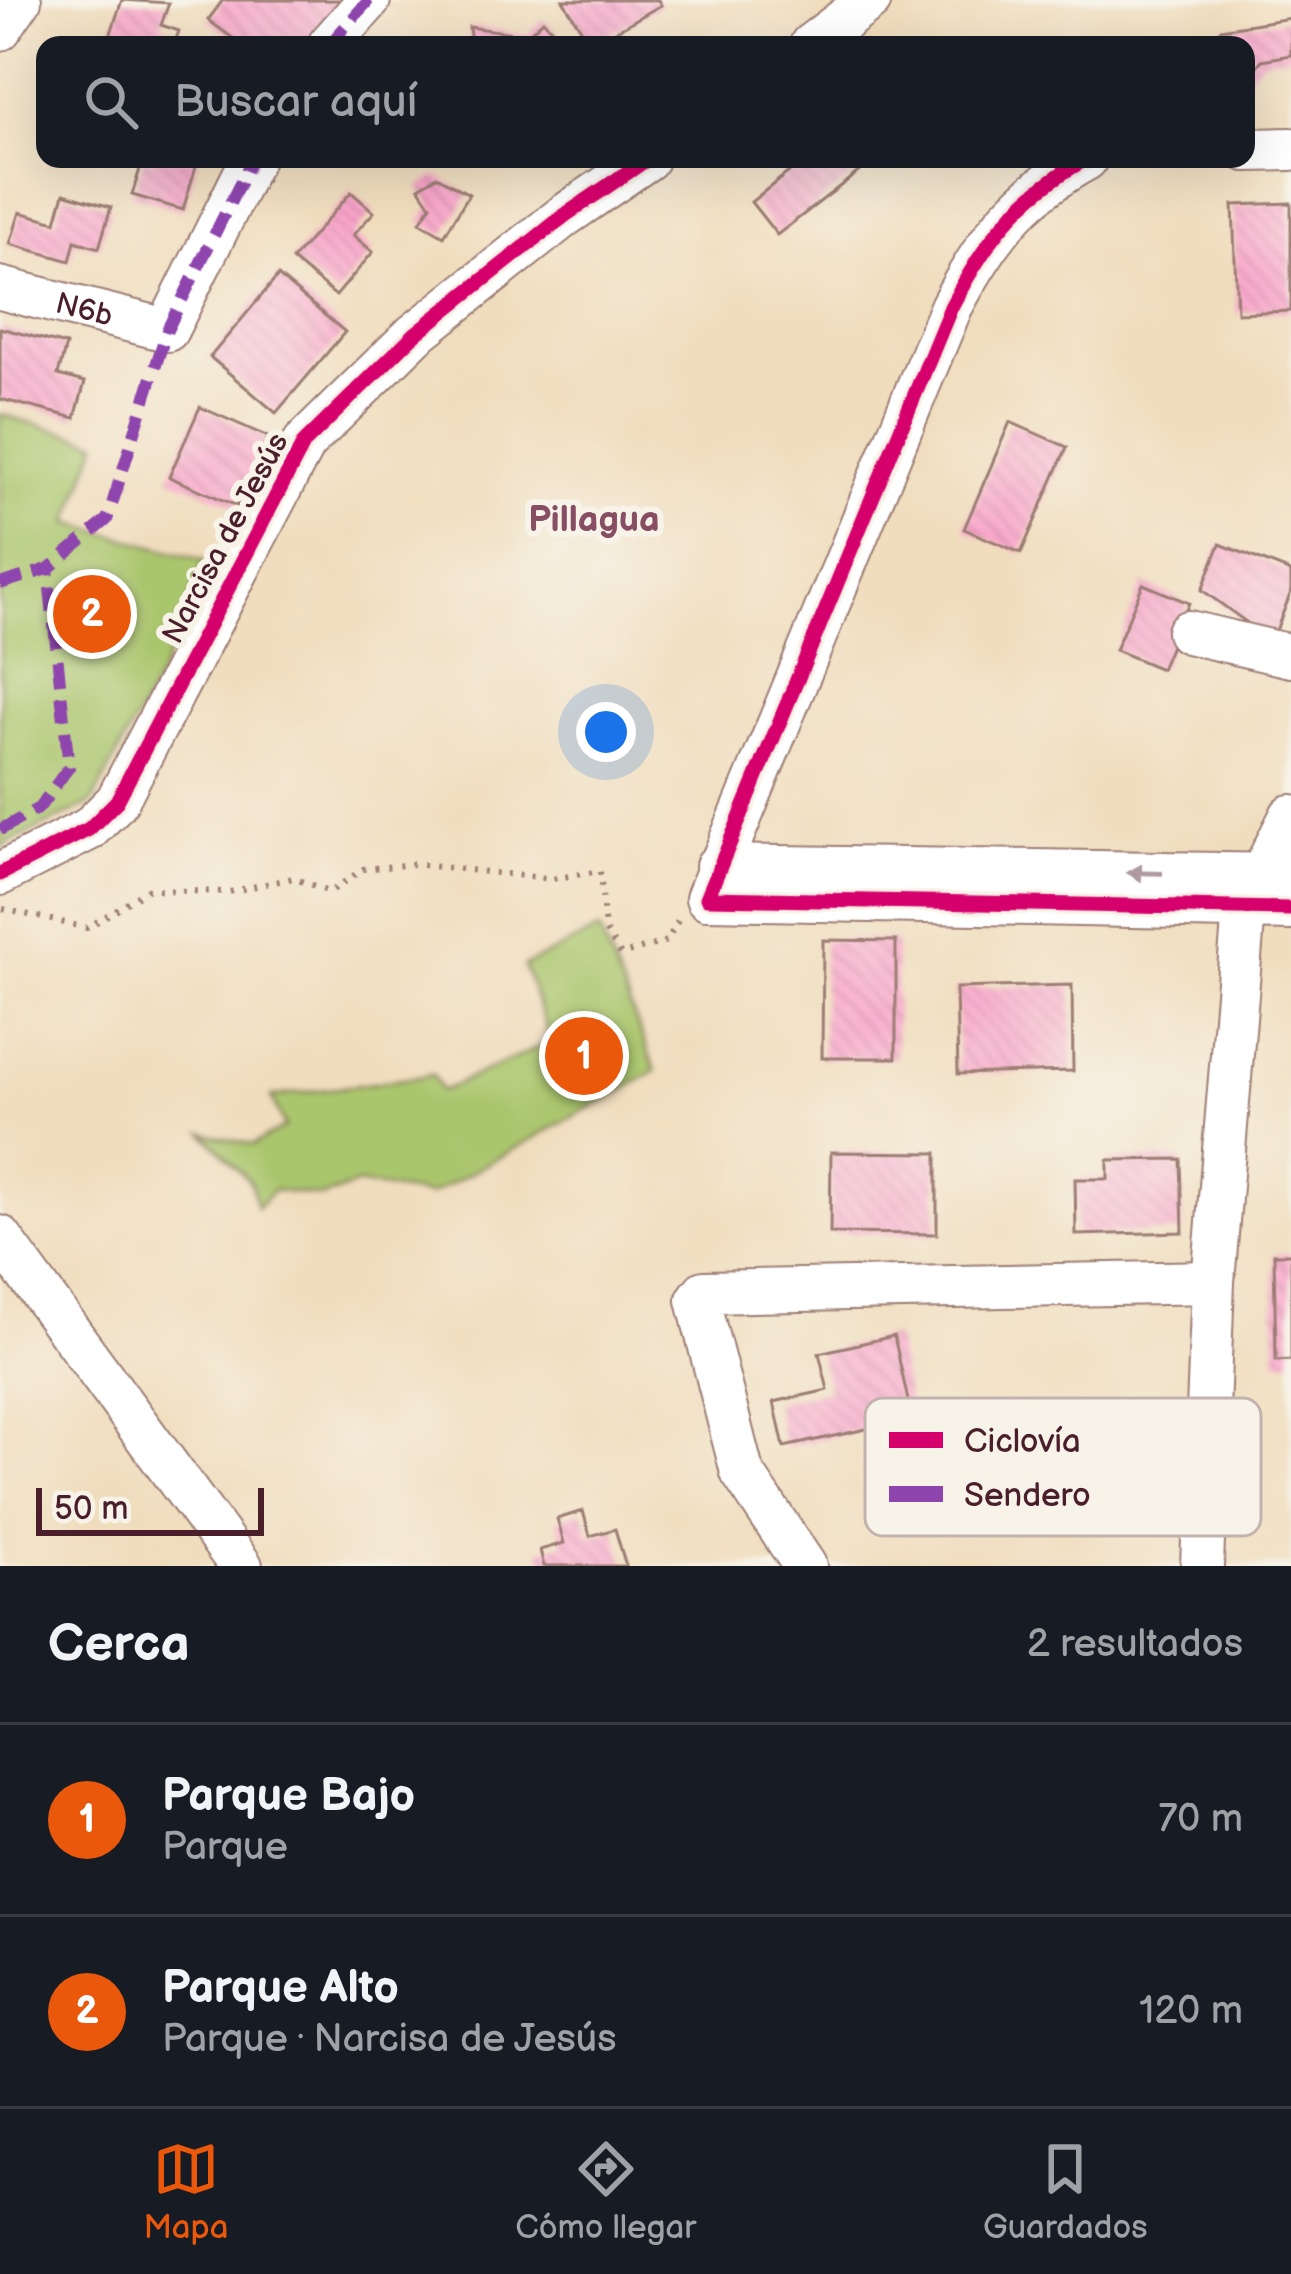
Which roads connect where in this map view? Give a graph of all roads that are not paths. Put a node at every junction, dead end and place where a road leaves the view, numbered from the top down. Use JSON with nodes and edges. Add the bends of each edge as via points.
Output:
{"nodes":[{"id":1,"x":20,"y":0,"type":"edge"},
{"id":2,"x":369,"y":0,"type":"edge"},
{"id":3,"x":870,"y":0,"type":"edge"},
{"id":4,"x":0,"y":29,"type":"edge"},
{"id":5,"x":337,"y":36,"type":"edge"},
{"id":6,"x":823,"y":36,"type":"edge"},
{"id":7,"x":1291,"y":149,"type":"edge"},
{"id":8,"x":1255,"y":150,"type":"edge"},
{"id":9,"x":248,"y":168,"type":"edge"},
{"id":10,"x":634,"y":168,"type":"edge"},
{"id":11,"x":1072,"y":168,"type":"edge"},
{"id":12,"x":0,"y":288,"type":"edge"},
{"id":13,"x":1188,"y":632,"type":"dead end"},
{"id":14,"x":1291,"y":656,"type":"edge"},
{"id":15,"x":1291,"y":816,"type":"edge"},
{"id":16,"x":0,"y":874,"type":"edge"},
{"id":17,"x":1265,"y":886,"type":"edge"},
{"id":18,"x":1291,"y":909,"type":"edge"},
{"id":19,"x":0,"y":1237,"type":"edge"},
{"id":20,"x":1213,"y":1282,"type":"junction"},
{"id":21,"x":1209,"y":1398,"type":"edge"},
{"id":22,"x":1203,"y":1536,"type":"edge"},
{"id":23,"x":241,"y":1566,"type":"edge"},
{"id":24,"x":805,"y":1566,"type":"edge"},
{"id":25,"x":1202,"y":1566,"type":"edge"}],
"edges":[{"from":1,"to":4,"type":"street"},
{"from":2,"to":5,"type":"street"},
{"from":3,"to":6,"type":"street"},
{"from":7,"to":8,"type":"street"},
{"from":9,"to":12,"type":"street","name":"N6b","via":[[167,331]]},
{"from":10,"to":16,"type":"street","name":"Narcisa de Jesús","via":[[414,335],[304,443],[105,817]]},
{"from":11,"to":17,"type":"street","via":[[1029,193],[979,254],[951,307],[712,882]]},
{"from":13,"to":14,"type":"street"},
{"from":15,"to":17,"type":"street"},
{"from":17,"to":18,"type":"street"},
{"from":17,"to":20,"type":"street"},
{"from":19,"to":23,"type":"street"},
{"from":20,"to":21,"type":"street"},
{"from":20,"to":24,"type":"street","via":[[704,1292],[698,1300],[742,1472]]},
{"from":22,"to":25,"type":"street"}]}
